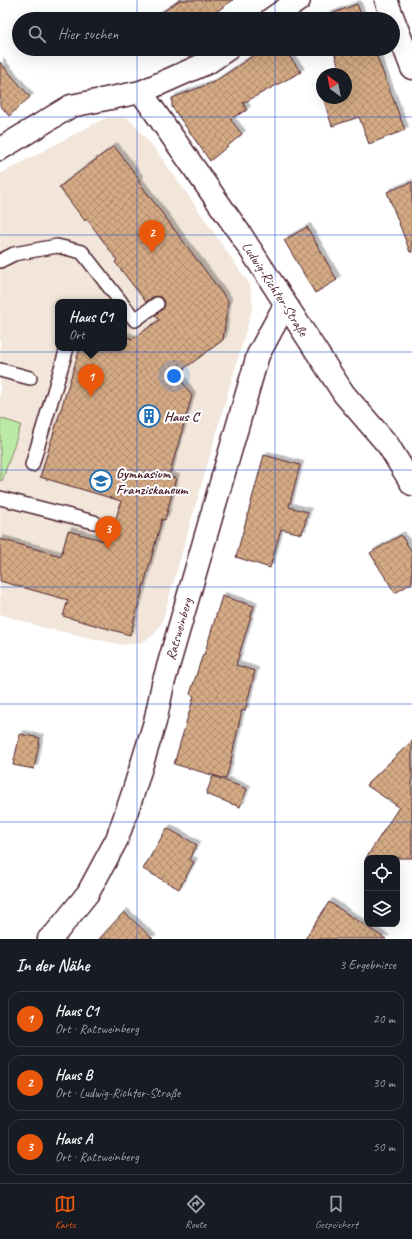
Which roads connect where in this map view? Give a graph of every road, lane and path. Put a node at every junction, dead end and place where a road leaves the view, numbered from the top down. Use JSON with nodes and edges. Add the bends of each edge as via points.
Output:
{"nodes":[{"id":1,"x":299,"y":0,"type":"edge"},
{"id":2,"x":386,"y":0,"type":"edge"},
{"id":3,"x":281,"y":12,"type":"edge"},
{"id":4,"x":392,"y":12,"type":"edge"},
{"id":5,"x":400,"y":27,"type":"edge"},
{"id":6,"x":407,"y":41,"type":"edge"},
{"id":7,"x":218,"y":56,"type":"edge"},
{"id":8,"x":412,"y":68,"type":"edge"},
{"id":9,"x":141,"y":92,"type":"junction"},
{"id":10,"x":0,"y":149,"type":"edge"},
{"id":11,"x":0,"y":261,"type":"edge"},
{"id":12,"x":119,"y":299,"type":"edge"},
{"id":13,"x":157,"y":304,"type":"dead end"},
{"id":14,"x":285,"y":305,"type":"junction"},
{"id":15,"x":127,"y":310,"type":"edge"},
{"id":16,"x":66,"y":351,"type":"edge"},
{"id":17,"x":0,"y":370,"type":"edge"},
{"id":18,"x":30,"y":378,"type":"dead end"},
{"id":19,"x":32,"y":465,"type":"dead end"},
{"id":20,"x":412,"y":484,"type":"edge"},
{"id":21,"x":0,"y":498,"type":"edge"},
{"id":22,"x":94,"y":522,"type":"dead end"},
{"id":23,"x":49,"y":939,"type":"edge"}],
"edges":[{"from":1,"to":3,"type":"street"},
{"from":2,"to":4,"type":"street"},
{"from":5,"to":6,"type":"street"},
{"from":6,"to":8,"type":"street"},
{"from":7,"to":9,"type":"street"},
{"from":9,"to":10,"type":"street","via":[[71,106]]},
{"from":9,"to":14,"type":"street","name":"Ludwig-Richter-Straße","via":[[241,235]]},
{"from":11,"to":12,"type":"lane","via":[[14,254],[57,246],[82,252]]},
{"from":13,"to":15,"type":"lane","via":[[135,320]]},
{"from":14,"to":20,"type":"street","name":"Ludwig-Richter-Straße","via":[[344,394],[388,445]]},
{"from":14,"to":23,"type":"street","name":"Ratsweinberg","via":[[258,356],[163,684],[155,722],[117,839],[88,893]]},
{"from":16,"to":19,"type":"lane"},
{"from":17,"to":18,"type":"lane"},
{"from":21,"to":22,"type":"lane"}]}
